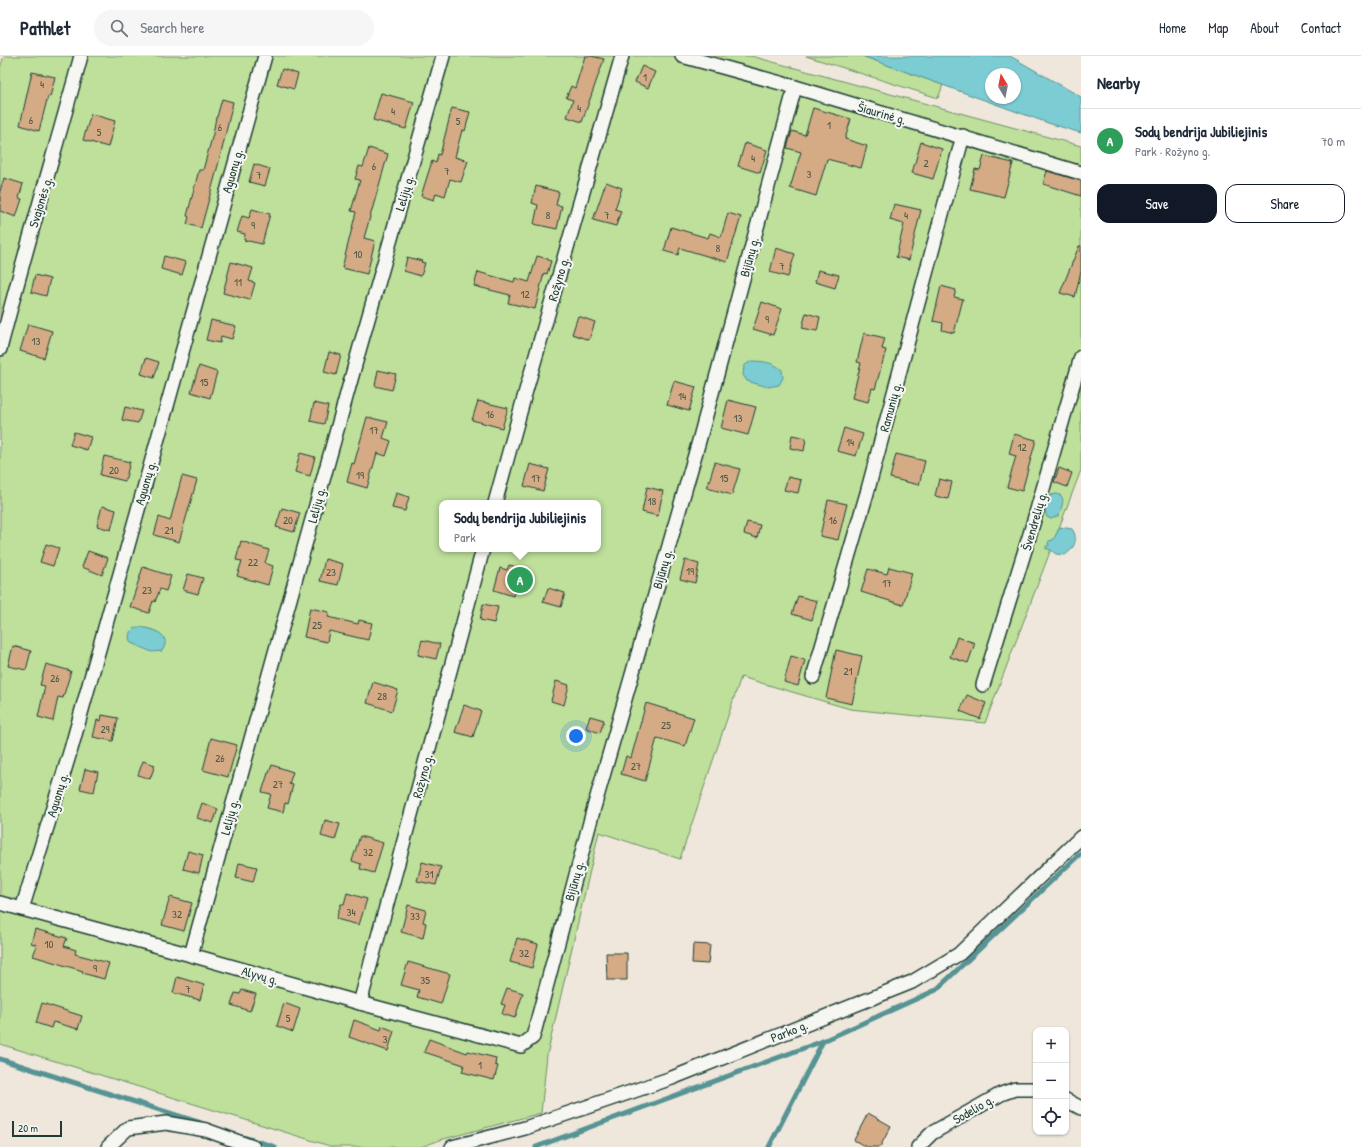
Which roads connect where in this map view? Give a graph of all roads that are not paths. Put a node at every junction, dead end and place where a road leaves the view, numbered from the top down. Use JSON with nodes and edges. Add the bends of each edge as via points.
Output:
{"nodes":[{"id":1,"x":81,"y":56,"type":"edge"},
{"id":2,"x":265,"y":56,"type":"edge"},
{"id":3,"x":443,"y":56,"type":"edge"},
{"id":4,"x":622,"y":56,"type":"edge"},
{"id":5,"x":682,"y":56,"type":"edge"},
{"id":6,"x":795,"y":87,"type":"junction"},
{"id":7,"x":963,"y":136,"type":"junction"},
{"id":8,"x":1081,"y":173,"type":"edge"},
{"id":9,"x":0,"y":349,"type":"edge"},
{"id":10,"x":1081,"y":357,"type":"edge"},
{"id":11,"x":497,"y":500,"type":"edge"},
{"id":12,"x":482,"y":552,"type":"edge"},
{"id":13,"x":813,"y":677,"type":"dead end"},
{"id":14,"x":983,"y":685,"type":"dead end"},
{"id":15,"x":1081,"y":837,"type":"edge"},
{"id":16,"x":0,"y":903,"type":"edge"},
{"id":17,"x":22,"y":909,"type":"junction"},
{"id":18,"x":191,"y":955,"type":"junction"},
{"id":19,"x":360,"y":1003,"type":"junction"},
{"id":20,"x":521,"y":1046,"type":"joint"},
{"id":21,"x":1033,"y":1088,"type":"edge"},
{"id":22,"x":1069,"y":1102,"type":"edge"},
{"id":23,"x":1081,"y":1108,"type":"edge"},
{"id":24,"x":108,"y":1147,"type":"edge"},
{"id":25,"x":253,"y":1147,"type":"edge"},
{"id":26,"x":452,"y":1147,"type":"edge"},
{"id":27,"x":918,"y":1147,"type":"edge"}],
"edges":[{"from":1,"to":9,"type":"street","name":"Svajonės g."},
{"from":2,"to":17,"type":"street","name":"Aguonų g.","via":[[71,749]]},
{"from":3,"to":18,"type":"street","name":"Lelijų g."},
{"from":4,"to":11,"type":"street","name":"Rožyno g."},
{"from":5,"to":6,"type":"street","name":"Šiaurinė g."},
{"from":6,"to":7,"type":"street","name":"Šiaurinė g."},
{"from":6,"to":20,"type":"street","name":"Bijūnų g.","via":[[699,441],[593,811],[533,1037]]},
{"from":7,"to":8,"type":"street","name":"Šiaurinė g."},
{"from":7,"to":13,"type":"street","name":"Ramunių g.","via":[[867,494]]},
{"from":10,"to":14,"type":"street","name":"Švendrelių g."},
{"from":12,"to":19,"type":"street","name":"Rožyno g."},
{"from":15,"to":26,"type":"street","name":"Parko g.","via":[[959,954],[912,982],[672,1078],[525,1128]]},
{"from":16,"to":17,"type":"street","name":"Alyvų g."},
{"from":17,"to":18,"type":"street","name":"Alyvų g."},
{"from":18,"to":19,"type":"street","name":"Alyvų g."},
{"from":19,"to":20,"type":"street","name":"Alyvų g."},
{"from":21,"to":27,"type":"street","name":"Sodelio g.","via":[[1001,1094],[932,1133]]},
{"from":22,"to":23,"type":"street"},
{"from":24,"to":25,"type":"street","via":[[128,1128],[166,1123],[206,1130]]}]}
